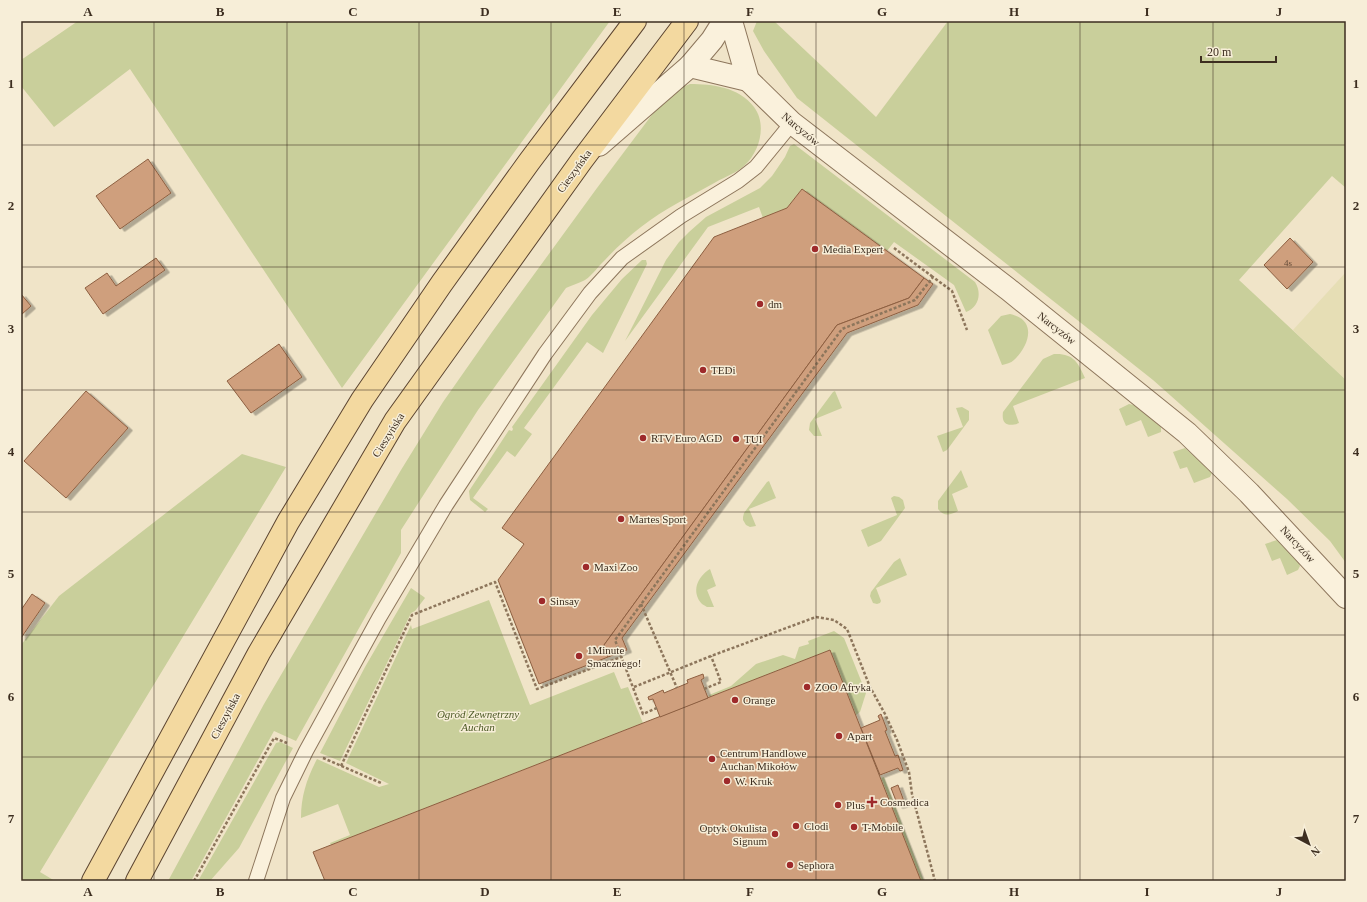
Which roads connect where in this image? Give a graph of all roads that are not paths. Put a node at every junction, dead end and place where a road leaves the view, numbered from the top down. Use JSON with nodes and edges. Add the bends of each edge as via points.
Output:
{"nodes":[{"id":1,"x":635,"y":21,"type":"edge"},
{"id":2,"x":687,"y":21,"type":"edge"},
{"id":3,"x":724,"y":21,"type":"edge"},
{"id":4,"x":730,"y":21,"type":"edge"},
{"id":5,"x":690,"y":66,"type":"junction"},
{"id":6,"x":748,"y":80,"type":"junction"},
{"id":7,"x":792,"y":123,"type":"junction"},
{"id":8,"x":582,"y":160,"type":"junction"},
{"id":9,"x":1346,"y":597,"type":"edge"},
{"id":10,"x":93,"y":881,"type":"edge"},
{"id":11,"x":137,"y":881,"type":"edge"},
{"id":12,"x":256,"y":881,"type":"edge"}],
"edges":[{"from":1,"to":10,"type":"main road","via":[[529,162],[362,400],[288,522]]},
{"from":2,"to":8,"type":"main road","name":"Cieszyńska"},
{"from":3,"to":5,"type":"street"},
{"from":4,"to":6,"type":"street","name":"Narcyzów"},
{"from":5,"to":6,"type":"street"},
{"from":5,"to":8,"type":"street"},
{"from":6,"to":7,"type":"street","name":"Narcyzów"},
{"from":7,"to":9,"type":"street","name":"Narcyzów","via":[[1002,284],[1187,433],[1254,498]]},
{"from":7,"to":12,"type":"lane","via":[[756,167],[622,258],[590,293],[545,354],[446,505],[379,618],[306,751],[283,798]]},
{"from":8,"to":11,"type":"main road","name":"Cieszyńska","via":[[396,421],[259,653]]}]}
